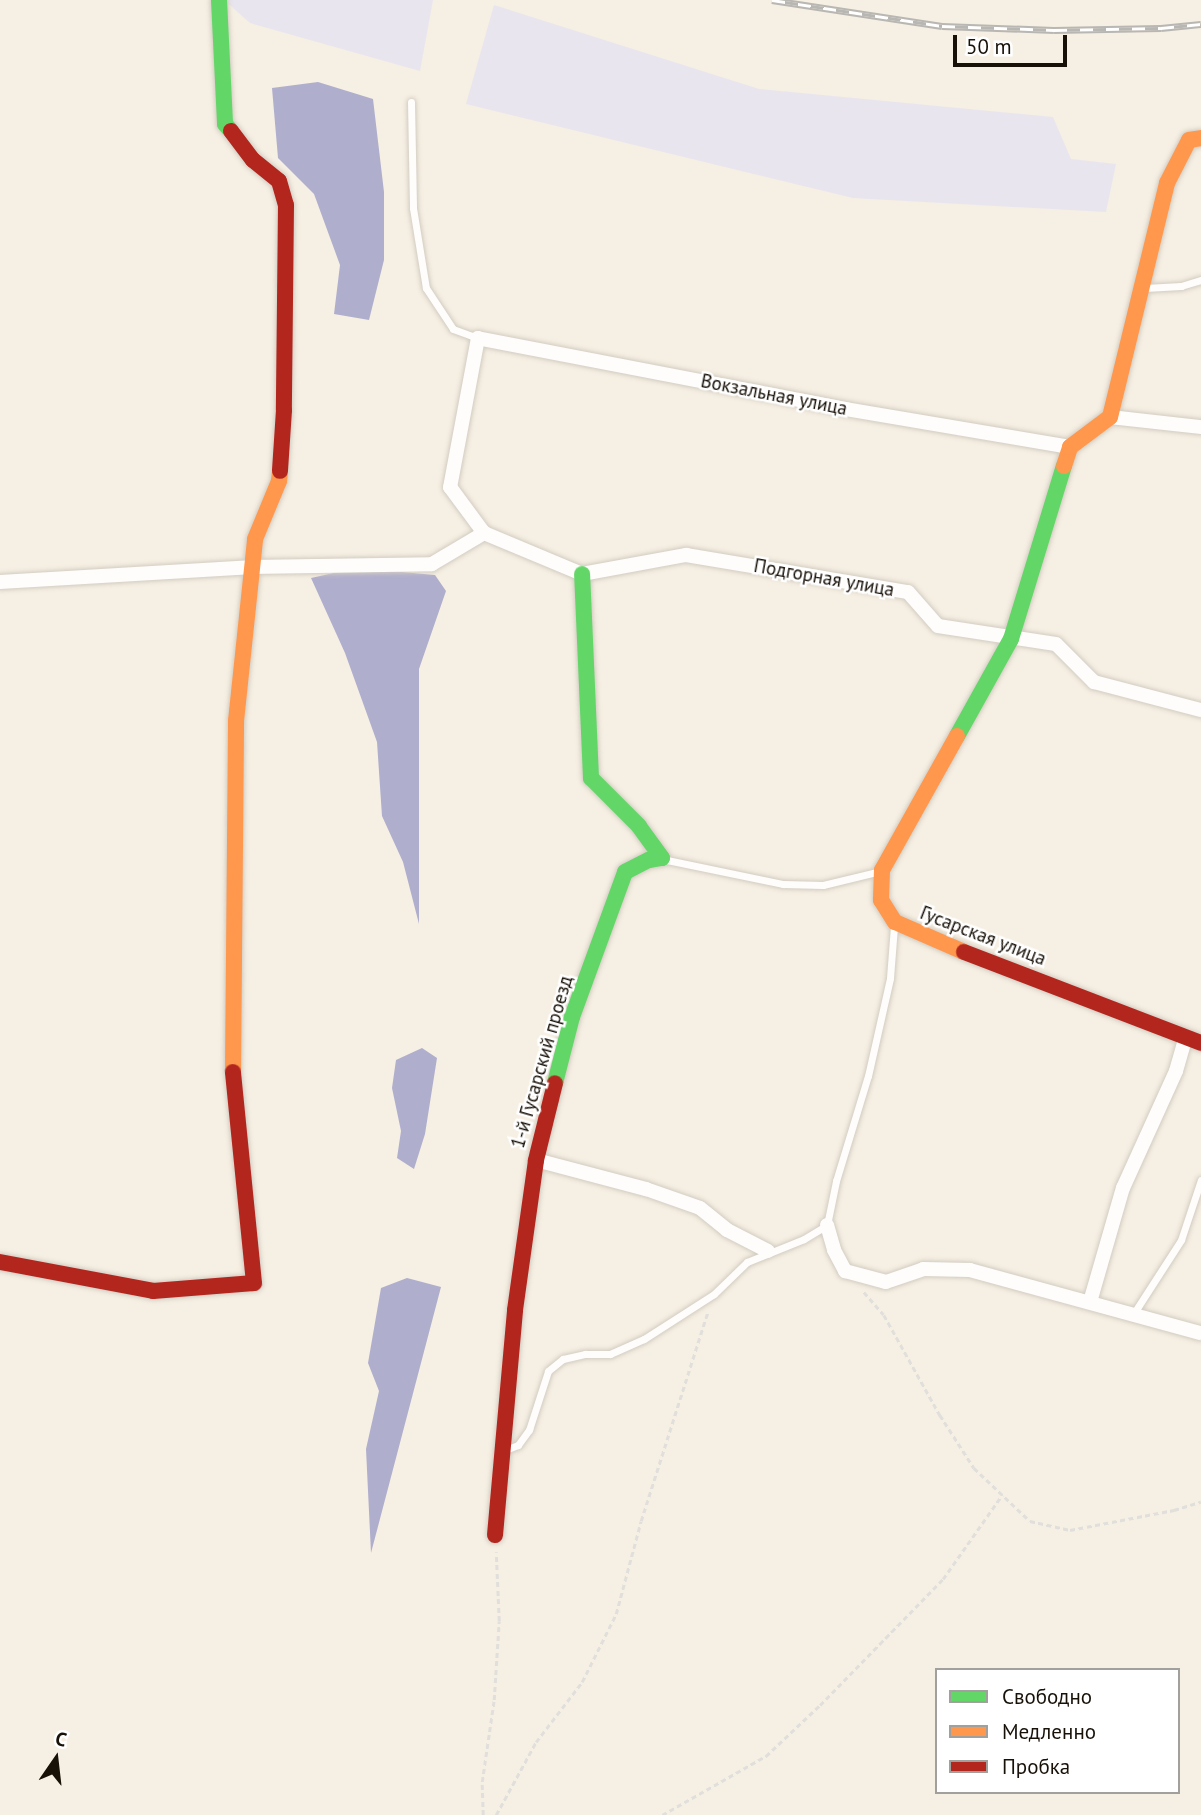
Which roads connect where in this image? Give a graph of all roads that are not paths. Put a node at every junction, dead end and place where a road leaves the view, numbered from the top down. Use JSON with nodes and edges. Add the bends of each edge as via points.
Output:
{"nodes":[{"id":1,"x":219,"y":0,"type":"edge"},
{"id":2,"x":411,"y":102,"type":"dead end"},
{"id":3,"x":1201,"y":138,"type":"edge"},
{"id":4,"x":1201,"y":281,"type":"edge"},
{"id":5,"x":1141,"y":289,"type":"junction"},
{"id":6,"x":478,"y":338,"type":"junction"},
{"id":7,"x":1110,"y":416,"type":"junction"},
{"id":8,"x":1201,"y":427,"type":"edge"},
{"id":9,"x":1070,"y":447,"type":"junction"},
{"id":10,"x":484,"y":533,"type":"junction"},
{"id":11,"x":250,"y":567,"type":"junction"},
{"id":12,"x":582,"y":574,"type":"junction"},
{"id":13,"x":0,"y":582,"type":"edge"},
{"id":14,"x":1011,"y":639,"type":"junction"},
{"id":15,"x":1201,"y":710,"type":"edge"},
{"id":16,"x":662,"y":858,"type":"junction"},
{"id":17,"x":883,"y":870,"type":"junction"},
{"id":18,"x":895,"y":922,"type":"junction"},
{"id":19,"x":1193,"y":1040,"type":"edge"},
{"id":20,"x":536,"y":1160,"type":"junction"},
{"id":21,"x":1201,"y":1180,"type":"edge"},
{"id":22,"x":827,"y":1225,"type":"junction"},
{"id":23,"x":768,"y":1251,"type":"junction"},
{"id":24,"x":0,"y":1262,"type":"edge"},
{"id":25,"x":1090,"y":1302,"type":"junction"},
{"id":26,"x":1134,"y":1313,"type":"junction"},
{"id":27,"x":1201,"y":1333,"type":"edge"},
{"id":28,"x":502,"y":1451,"type":"junction"},
{"id":29,"x":495,"y":1535,"type":"road end"}],
"edges":[{"from":1,"to":11,"type":"street","via":[[225,124],[253,160],[278,181],[286,205],[279,481],[255,539]]},
{"from":2,"to":6,"type":"lane","via":[[413,208],[426,288],[453,329]]},
{"from":3,"to":5,"type":"street","via":[[1189,140],[1167,183]]},
{"from":4,"to":5,"type":"lane"},
{"from":5,"to":7,"type":"street"},
{"from":6,"to":9,"type":"street","name":"Вокзальная улица"},
{"from":6,"to":10,"type":"street","via":[[450,487]]},
{"from":7,"to":8,"type":"street"},
{"from":7,"to":9,"type":"street"},
{"from":9,"to":14,"type":"street"},
{"from":10,"to":11,"type":"street","via":[[432,564]]},
{"from":10,"to":12,"type":"street"},
{"from":11,"to":13,"type":"street"},
{"from":11,"to":24,"type":"street","via":[[236,721],[232,1057],[254,1283],[153,1291]]},
{"from":12,"to":14,"type":"street","name":"Подгорная улица","via":[[686,555],[908,592],[938,626]]},
{"from":12,"to":16,"type":"street","via":[[591,778],[639,825]]},
{"from":14,"to":15,"type":"street","name":"Подгорная улица","via":[[1056,644],[1094,682]]},
{"from":14,"to":17,"type":"street"},
{"from":16,"to":17,"type":"lane","via":[[783,884],[823,885]]},
{"from":16,"to":20,"type":"street","name":"1-й Гусарский проезд","via":[[625,872],[572,1017]]},
{"from":17,"to":18,"type":"street","name":"Гусарская улица","via":[[881,900]]},
{"from":18,"to":19,"type":"street","name":"Гусарская улица"},
{"from":18,"to":22,"type":"lane","via":[[890,978]]},
{"from":19,"to":25,"type":"street","via":[[1122,1188]]},
{"from":20,"to":23,"type":"street","via":[[700,1208],[727,1230]]},
{"from":20,"to":28,"type":"street","name":"1-й Гусарский проезд"},
{"from":21,"to":26,"type":"lane","via":[[1181,1240]]},
{"from":22,"to":23,"type":"lane","via":[[804,1239]]},
{"from":22,"to":25,"type":"street","via":[[845,1271],[886,1282],[923,1269],[970,1270]]},
{"from":23,"to":28,"type":"lane","via":[[747,1262],[714,1294],[644,1339],[610,1354],[563,1359],[548,1371],[529,1430],[518,1445]]},
{"from":25,"to":26,"type":"street"},
{"from":26,"to":27,"type":"street"},
{"from":28,"to":29,"type":"street","name":"1-й Гусарский проезд"}]}
